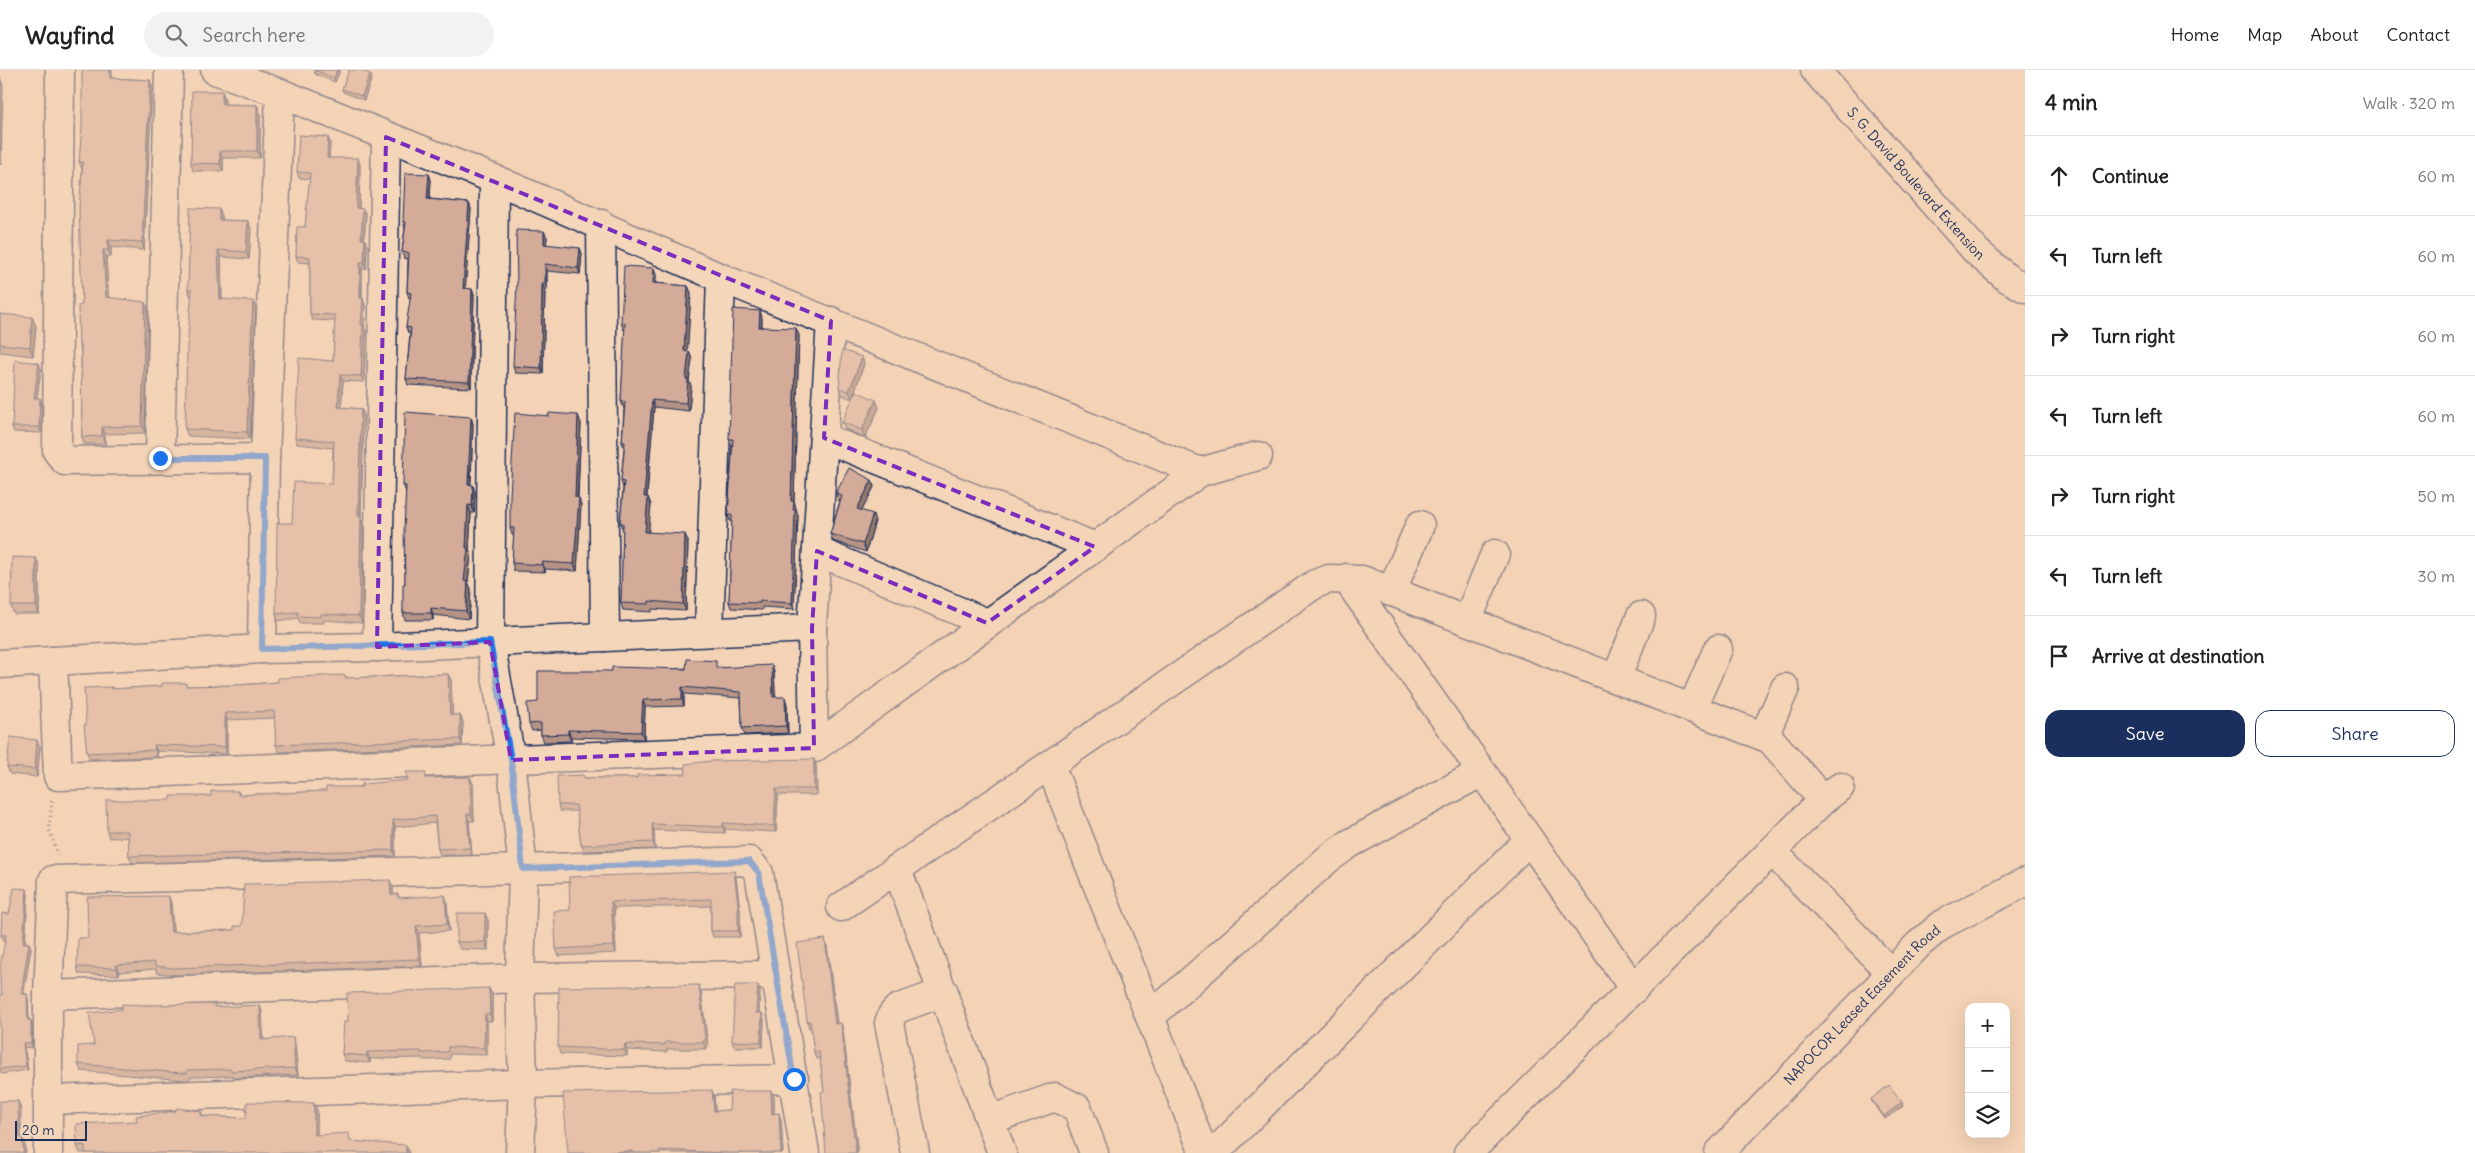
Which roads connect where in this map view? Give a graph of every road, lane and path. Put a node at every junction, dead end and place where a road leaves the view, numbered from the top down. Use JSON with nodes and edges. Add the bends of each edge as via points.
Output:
{"nodes":[{"id":1,"x":60,"y":70,"type":"edge"},
{"id":2,"x":169,"y":70,"type":"edge"},
{"id":3,"x":215,"y":70,"type":"edge"},
{"id":4,"x":1815,"y":70,"type":"edge"},
{"id":5,"x":280,"y":93,"type":"junction"},
{"id":6,"x":386,"y":137,"type":"junction"},
{"id":7,"x":494,"y":180,"type":"junction"},
{"id":8,"x":601,"y":224,"type":"junction"},
{"id":9,"x":721,"y":278,"type":"junction"},
{"id":10,"x":2025,"y":288,"type":"edge"},
{"id":11,"x":831,"y":322,"type":"junction"},
{"id":12,"x":824,"y":438,"type":"junction"},
{"id":13,"x":1258,"y":456,"type":"dead end"},
{"id":14,"x":160,"y":458,"type":"junction"},
{"id":15,"x":265,"y":458,"type":"junction"},
{"id":16,"x":1200,"y":472,"type":"junction"},
{"id":17,"x":1420,"y":525,"type":"dead end"},
{"id":18,"x":1095,"y":547,"type":"junction"},
{"id":19,"x":817,"y":551,"type":"junction"},
{"id":20,"x":1495,"y":554,"type":"dead end"},
{"id":21,"x":1346,"y":578,"type":"junction"},
{"id":22,"x":1391,"y":592,"type":"junction"},
{"id":23,"x":1641,"y":616,"type":"dead end"},
{"id":24,"x":1467,"y":621,"type":"junction"},
{"id":25,"x":987,"y":623,"type":"junction"},
{"id":26,"x":812,"y":628,"type":"junction"},
{"id":27,"x":709,"y":632,"type":"junction"},
{"id":28,"x":605,"y":637,"type":"junction"},
{"id":29,"x":490,"y":642,"type":"junction"},
{"id":30,"x":376,"y":647,"type":"junction"},
{"id":31,"x":262,"y":649,"type":"junction"},
{"id":32,"x":1718,"y":649,"type":"dead end"},
{"id":33,"x":54,"y":661,"type":"junction"},
{"id":34,"x":0,"y":664,"type":"edge"},
{"id":35,"x":1616,"y":679,"type":"junction"},
{"id":36,"x":1785,"y":688,"type":"dead end"},
{"id":37,"x":1692,"y":708,"type":"junction"},
{"id":38,"x":1764,"y":736,"type":"junction"},
{"id":39,"x":814,"y":748,"type":"junction"},
{"id":40,"x":511,"y":760,"type":"junction"},
{"id":41,"x":1050,"y":765,"type":"junction"},
{"id":42,"x":1482,"y":772,"type":"junction"},
{"id":43,"x":58,"y":776,"type":"junction"},
{"id":44,"x":1529,"y":840,"type":"junction"},
{"id":45,"x":1772,"y":851,"type":"junction"},
{"id":46,"x":523,"y":869,"type":"junction"},
{"id":47,"x":898,"y":869,"type":"junction"},
{"id":48,"x":52,"y":880,"type":"junction"},
{"id":49,"x":2025,"y":882,"type":"edge"},
{"id":50,"x":841,"y":908,"type":"dead end"},
{"id":51,"x":1892,"y":973,"type":"junction"},
{"id":52,"x":776,"y":975,"type":"junction"},
{"id":53,"x":520,"y":978,"type":"junction"},
{"id":54,"x":1634,"y":989,"type":"junction"},
{"id":55,"x":944,"y":992,"type":"junction"},
{"id":56,"x":48,"y":995,"type":"junction"},
{"id":57,"x":1150,"y":1017,"type":"junction"},
{"id":58,"x":794,"y":1079,"type":"junction"},
{"id":59,"x":523,"y":1084,"type":"junction"},
{"id":60,"x":48,"y":1100,"type":"junction"},
{"id":61,"x":990,"y":1120,"type":"junction"},
{"id":62,"x":48,"y":1153,"type":"edge"},
{"id":63,"x":520,"y":1153,"type":"edge"},
{"id":64,"x":805,"y":1153,"type":"edge"},
{"id":65,"x":915,"y":1153,"type":"edge"},
{"id":66,"x":1002,"y":1153,"type":"edge"},
{"id":67,"x":1094,"y":1153,"type":"edge"},
{"id":68,"x":1204,"y":1153,"type":"edge"},
{"id":69,"x":1214,"y":1153,"type":"edge"},
{"id":70,"x":1468,"y":1153,"type":"edge"},
{"id":71,"x":1719,"y":1153,"type":"edge"}],
"edges":[{"from":1,"to":14,"type":"street","via":[[56,451],[65,461]]},
{"from":2,"to":14,"type":"street"},
{"from":3,"to":5,"type":"street"},
{"from":4,"to":10,"type":"street","name":"S. G. David Boulevard Extension","via":[[1977,252],[2007,278]]},
{"from":5,"to":6,"type":"street"},
{"from":5,"to":15,"type":"street"},
{"from":6,"to":7,"type":"street"},
{"from":6,"to":30,"type":"street"},
{"from":7,"to":8,"type":"street"},
{"from":7,"to":29,"type":"street"},
{"from":8,"to":9,"type":"street"},
{"from":8,"to":28,"type":"street"},
{"from":9,"to":11,"type":"street"},
{"from":9,"to":27,"type":"street"},
{"from":11,"to":12,"type":"street"},
{"from":11,"to":16,"type":"street"},
{"from":12,"to":18,"type":"street"},
{"from":12,"to":19,"type":"street"},
{"from":13,"to":16,"type":"street"},
{"from":14,"to":15,"type":"street"},
{"from":15,"to":31,"type":"street"},
{"from":16,"to":18,"type":"street"},
{"from":17,"to":22,"type":"street"},
{"from":18,"to":25,"type":"street"},
{"from":19,"to":25,"type":"street"},
{"from":19,"to":26,"type":"street"},
{"from":20,"to":24,"type":"street"},
{"from":21,"to":22,"type":"street","via":[[1362,580]]},
{"from":21,"to":41,"type":"street","via":[[1314,584]]},
{"from":21,"to":42,"type":"street"},
{"from":22,"to":24,"type":"street"},
{"from":23,"to":35,"type":"street"},
{"from":24,"to":35,"type":"street"},
{"from":25,"to":39,"type":"street"},
{"from":26,"to":27,"type":"street"},
{"from":26,"to":39,"type":"street"},
{"from":27,"to":28,"type":"street"},
{"from":28,"to":29,"type":"street"},
{"from":29,"to":30,"type":"street"},
{"from":29,"to":40,"type":"street"},
{"from":30,"to":31,"type":"street"},
{"from":31,"to":33,"type":"street"},
{"from":32,"to":37,"type":"street"},
{"from":33,"to":34,"type":"street"},
{"from":33,"to":43,"type":"street"},
{"from":35,"to":37,"type":"street"},
{"from":36,"to":38,"type":"street"},
{"from":37,"to":38,"type":"street"},
{"from":38,"to":45,"type":"street","via":[[1832,794]]},
{"from":39,"to":40,"type":"street"},
{"from":40,"to":43,"type":"street"},
{"from":40,"to":46,"type":"street"},
{"from":41,"to":47,"type":"street"},
{"from":41,"to":57,"type":"street"},
{"from":42,"to":44,"type":"street"},
{"from":42,"to":57,"type":"street","via":[[1349,844]]},
{"from":43,"to":48,"type":"path","via":[[49,829],[61,866]]},
{"from":44,"to":54,"type":"street"},
{"from":44,"to":69,"type":"street"},
{"from":45,"to":51,"type":"street"},
{"from":45,"to":54,"type":"street"},
{"from":46,"to":48,"type":"street"},
{"from":46,"to":52,"type":"street","via":[[749,861],[759,873]]},
{"from":46,"to":53,"type":"street"},
{"from":47,"to":50,"type":"street"},
{"from":47,"to":55,"type":"street"},
{"from":48,"to":56,"type":"street"},
{"from":49,"to":51,"type":"street","name":"NAPOCOR Leased Easement Road","via":[[1943,924]]},
{"from":51,"to":71,"type":"street","name":"NAPOCOR Leased Easement Road"},
{"from":52,"to":53,"type":"street"},
{"from":52,"to":58,"type":"street"},
{"from":53,"to":56,"type":"street"},
{"from":53,"to":59,"type":"street"},
{"from":54,"to":70,"type":"street"},
{"from":55,"to":61,"type":"street"},
{"from":55,"to":65,"type":"street","via":[[897,1009],[889,1023]]},
{"from":56,"to":60,"type":"street"},
{"from":57,"to":68,"type":"street"},
{"from":58,"to":59,"type":"street"},
{"from":58,"to":64,"type":"street"},
{"from":59,"to":60,"type":"street"},
{"from":59,"to":63,"type":"street"},
{"from":60,"to":62,"type":"street"},
{"from":61,"to":66,"type":"street"},
{"from":61,"to":67,"type":"street","via":[[1055,1096],[1077,1108]]}]}
